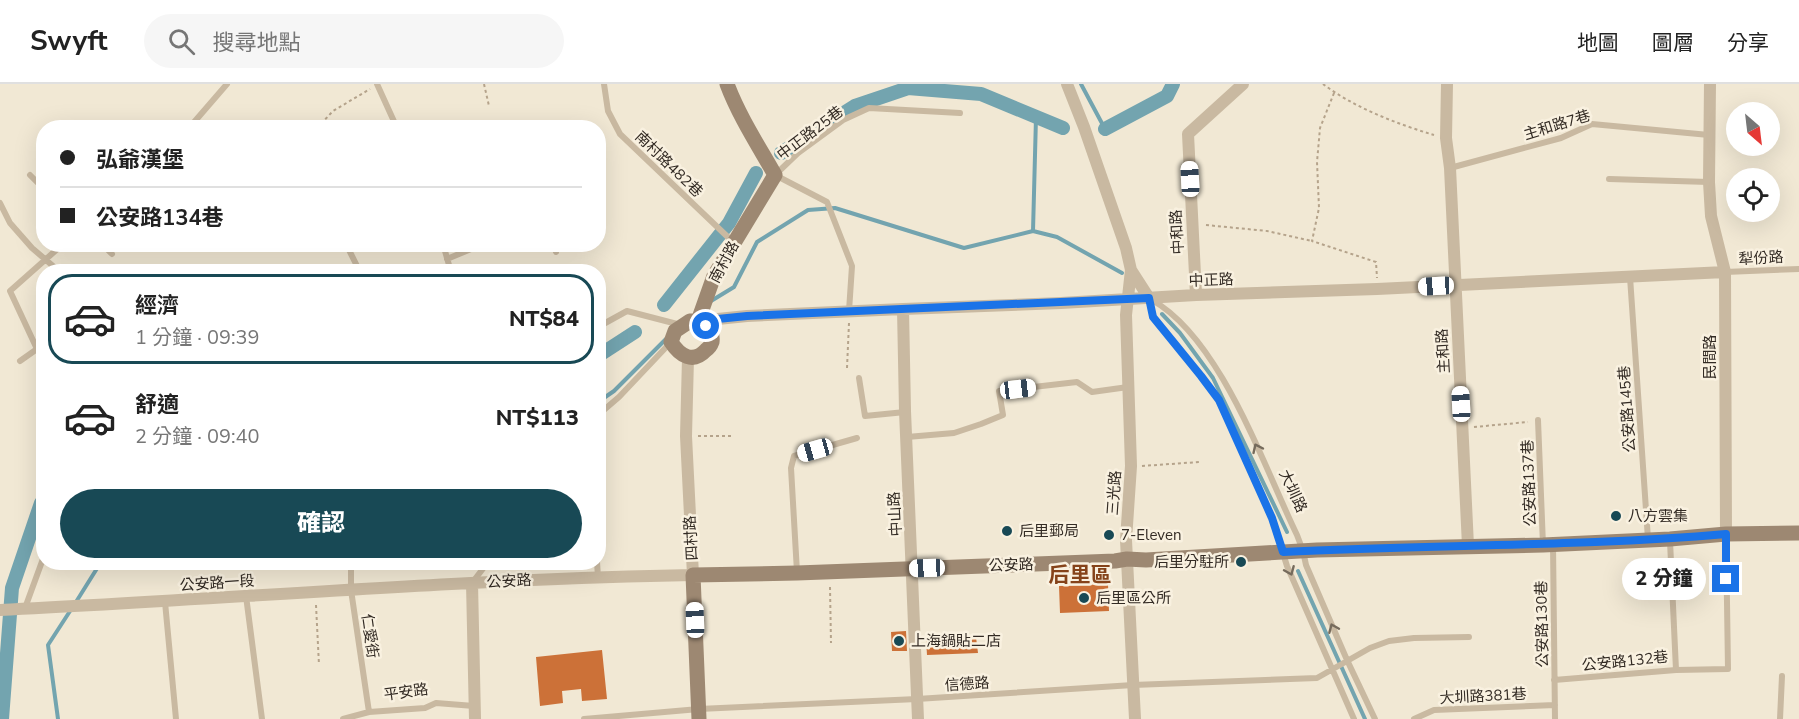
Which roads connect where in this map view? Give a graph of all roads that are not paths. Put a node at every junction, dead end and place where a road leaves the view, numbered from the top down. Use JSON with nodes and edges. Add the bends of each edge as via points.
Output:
{"nodes":[{"id":1,"x":227,"y":84,"type":"edge"},
{"id":2,"x":377,"y":84,"type":"edge"},
{"id":3,"x":604,"y":84,"type":"edge"},
{"id":4,"x":727,"y":84,"type":"edge"},
{"id":5,"x":1067,"y":84,"type":"edge"},
{"id":6,"x":1243,"y":84,"type":"edge"},
{"id":7,"x":1447,"y":84,"type":"edge"},
{"id":8,"x":1710,"y":84,"type":"edge"},
{"id":9,"x":960,"y":113,"type":"dead end"},
{"id":10,"x":196,"y":120,"type":"edge"},
{"id":11,"x":394,"y":120,"type":"edge"},
{"id":12,"x":1709,"y":135,"type":"junction"},
{"id":13,"x":1450,"y":168,"type":"junction"},
{"id":14,"x":30,"y":175,"type":"dead end"},
{"id":15,"x":775,"y":175,"type":"junction"},
{"id":16,"x":1609,"y":179,"type":"dead end"},
{"id":17,"x":36,"y":181,"type":"edge"},
{"id":18,"x":1708,"y":182,"type":"junction"},
{"id":19,"x":0,"y":203,"type":"edge"},
{"id":20,"x":731,"y":239,"type":"junction"},
{"id":21,"x":36,"y":250,"type":"edge"},
{"id":22,"x":37,"y":252,"type":"edge"},
{"id":23,"x":54,"y":252,"type":"edge"},
{"id":24,"x":445,"y":252,"type":"edge"},
{"id":25,"x":464,"y":252,"type":"edge"},
{"id":26,"x":447,"y":259,"type":"junction"},
{"id":27,"x":45,"y":260,"type":"junction"},
{"id":28,"x":40,"y":264,"type":"edge"},
{"id":29,"x":50,"y":264,"type":"edge"},
{"id":30,"x":449,"y":264,"type":"edge"},
{"id":31,"x":36,"y":268,"type":"edge"},
{"id":32,"x":1799,"y":268,"type":"edge"},
{"id":33,"x":1131,"y":270,"type":"junction"},
{"id":34,"x":1725,"y":272,"type":"junction"},
{"id":35,"x":1630,"y":276,"type":"junction"},
{"id":36,"x":1455,"y":285,"type":"junction"},
{"id":37,"x":1196,"y":295,"type":"junction"},
{"id":38,"x":1149,"y":298,"type":"junction"},
{"id":39,"x":1126,"y":300,"type":"junction"},
{"id":40,"x":903,"y":309,"type":"junction"},
{"id":41,"x":849,"y":311,"type":"junction"},
{"id":42,"x":698,"y":321,"type":"junction"},
{"id":43,"x":606,"y":322,"type":"edge"},
{"id":44,"x":682,"y":325,"type":"junction"},
{"id":45,"x":671,"y":342,"type":"junction"},
{"id":46,"x":36,"y":349,"type":"edge"},
{"id":47,"x":36,"y":349,"type":"edge"},
{"id":48,"x":688,"y":358,"type":"junction"},
{"id":49,"x":20,"y":361,"type":"dead end"},
{"id":50,"x":859,"y":378,"type":"dead end"},
{"id":51,"x":1129,"y":387,"type":"junction"},
{"id":52,"x":606,"y":408,"type":"edge"},
{"id":53,"x":905,"y":411,"type":"junction"},
{"id":54,"x":1538,"y":420,"type":"road end"},
{"id":55,"x":907,"y":437,"type":"junction"},
{"id":56,"x":857,"y":438,"type":"dead end"},
{"id":57,"x":1799,"y":533,"type":"edge"},
{"id":58,"x":1726,"y":534,"type":"junction"},
{"id":59,"x":1670,"y":539,"type":"junction"},
{"id":60,"x":1648,"y":540,"type":"junction"},
{"id":61,"x":1548,"y":544,"type":"junction"},
{"id":62,"x":1468,"y":546,"type":"junction"},
{"id":63,"x":1304,"y":551,"type":"junction"},
{"id":64,"x":1283,"y":552,"type":"junction"},
{"id":65,"x":1127,"y":558,"type":"junction"},
{"id":66,"x":912,"y":568,"type":"junction"},
{"id":67,"x":39,"y":570,"type":"edge"},
{"id":68,"x":351,"y":570,"type":"edge"},
{"id":69,"x":482,"y":570,"type":"edge"},
{"id":70,"x":598,"y":570,"type":"edge"},
{"id":71,"x":797,"y":573,"type":"junction"},
{"id":72,"x":693,"y":575,"type":"junction"},
{"id":73,"x":598,"y":577,"type":"junction"},
{"id":74,"x":472,"y":583,"type":"junction"},
{"id":75,"x":351,"y":590,"type":"junction"},
{"id":76,"x":246,"y":596,"type":"junction"},
{"id":77,"x":165,"y":602,"type":"junction"},
{"id":78,"x":25,"y":609,"type":"junction"},
{"id":79,"x":0,"y":610,"type":"edge"},
{"id":80,"x":1469,"y":637,"type":"dead end"},
{"id":81,"x":1347,"y":660,"type":"junction"},
{"id":82,"x":1332,"y":669,"type":"junction"},
{"id":83,"x":1676,"y":670,"type":"junction"},
{"id":84,"x":1782,"y":676,"type":"dead end"},
{"id":85,"x":1554,"y":680,"type":"junction"},
{"id":86,"x":1133,"y":685,"type":"junction"},
{"id":87,"x":917,"y":699,"type":"junction"},
{"id":88,"x":1555,"y":705,"type":"junction"},
{"id":89,"x":369,"y":712,"type":"junction"},
{"id":90,"x":474,"y":712,"type":"edge"},
{"id":91,"x":699,"y":714,"type":"edge"},
{"id":92,"x":176,"y":719,"type":"edge"},
{"id":93,"x":262,"y":719,"type":"edge"},
{"id":94,"x":343,"y":719,"type":"edge"},
{"id":95,"x":584,"y":719,"type":"edge"},
{"id":96,"x":918,"y":719,"type":"edge"},
{"id":97,"x":1135,"y":719,"type":"edge"},
{"id":98,"x":1354,"y":719,"type":"edge"},
{"id":99,"x":1374,"y":719,"type":"edge"},
{"id":100,"x":1414,"y":719,"type":"edge"},
{"id":101,"x":1555,"y":719,"type":"edge"},
{"id":102,"x":1780,"y":719,"type":"edge"}],
"edges":[{"from":1,"to":10,"type":"lane"},
{"from":2,"to":11,"type":"lane"},
{"from":3,"to":20,"type":"lane","name":"南村路482巷","via":[[608,111],[620,134]]},
{"from":4,"to":15,"type":"main road"},
{"from":5,"to":33,"type":"street","name":"大圳路"},
{"from":6,"to":37,"type":"street","name":"中和路","via":[[1188,134]]},
{"from":7,"to":13,"type":"street","name":"主和路"},
{"from":8,"to":12,"type":"street","name":"民間路"},
{"from":9,"to":15,"type":"lane","name":"中正路25巷","via":[[869,108],[843,120]]},
{"from":12,"to":13,"type":"lane","name":"主和路7巷","via":[[1592,124],[1561,138]]},
{"from":12,"to":18,"type":"street","name":"民間路"},
{"from":13,"to":36,"type":"street","name":"主和路"},
{"from":14,"to":17,"type":"lane"},
{"from":15,"to":20,"type":"main road","name":"南村路"},
{"from":15,"to":41,"type":"lane","name":"中正路25巷","via":[[827,202],[852,266]]},
{"from":16,"to":18,"type":"lane"},
{"from":18,"to":34,"type":"street","name":"民間路","via":[[1711,216]]},
{"from":19,"to":21,"type":"lane","via":[[10,223]]},
{"from":20,"to":42,"type":"main road","name":"南村路"},
{"from":22,"to":27,"type":"lane"},
{"from":23,"to":27,"type":"lane"},
{"from":24,"to":26,"type":"lane"},
{"from":25,"to":26,"type":"lane"},
{"from":26,"to":30,"type":"lane"},
{"from":27,"to":28,"type":"lane"},
{"from":27,"to":29,"type":"lane"},
{"from":31,"to":46,"type":"lane","via":[[10,291]]},
{"from":32,"to":34,"type":"lane","name":"犁份路"},
{"from":33,"to":38,"type":"street","name":"大圳路"},
{"from":33,"to":39,"type":"street","name":"三光路"},
{"from":34,"to":35,"type":"street","name":"中正路"},
{"from":34,"to":58,"type":"street","name":"民間路"},
{"from":35,"to":36,"type":"street","name":"中正路"},
{"from":35,"to":60,"type":"lane","name":"公安路145巷"},
{"from":36,"to":37,"type":"street","name":"中正路"},
{"from":36,"to":62,"type":"street","name":"主和路"},
{"from":37,"to":38,"type":"street","name":"中正路"},
{"from":38,"to":39,"type":"street","name":"中正路"},
{"from":63,"to":38,"type":"lane","name":"大圳路","one_way":true,"via":[[1228,386],[1197,341],[1166,308]]},
{"from":38,"to":64,"type":"lane","name":"大圳路","via":[[1153,317],[1219,400],[1272,518]]},
{"from":39,"to":40,"type":"street","name":"中正路"},
{"from":39,"to":51,"type":"street","name":"三光路"},
{"from":40,"to":41,"type":"street","name":"中正路"},
{"from":40,"to":53,"type":"street","name":"中山路"},
{"from":41,"to":42,"type":"street","name":"中正路"},
{"from":42,"to":44,"type":"main road"},
{"from":42,"to":48,"type":"main road","via":[[706,326],[712,343],[700,356]]},
{"from":43,"to":44,"type":"lane","via":[[627,310]]},
{"from":44,"to":45,"type":"main road"},
{"from":45,"to":48,"type":"main road"},
{"from":45,"to":52,"type":"lane"},
{"from":47,"to":49,"type":"lane"},
{"from":48,"to":72,"type":"street","name":"四村路","via":[[686,436]]},
{"from":50,"to":53,"type":"lane","via":[[865,416]]},
{"from":51,"to":55,"type":"lane","via":[[1092,392],[1077,382],[999,391],[1003,415],[954,433]]},
{"from":51,"to":65,"type":"street","name":"三光路"},
{"from":53,"to":55,"type":"street","name":"中山路"},
{"from":54,"to":61,"type":"lane","name":"公安路137巷"},
{"from":55,"to":66,"type":"street","name":"中山路"},
{"from":56,"to":71,"type":"lane","via":[[794,456],[791,468]]},
{"from":57,"to":58,"type":"main road","name":"公安路"},
{"from":58,"to":59,"type":"main road","name":"公安路"},
{"from":58,"to":83,"type":"lane","via":[[1728,669]]},
{"from":59,"to":60,"type":"main road","name":"公安路"},
{"from":59,"to":83,"type":"lane","name":"公安路132巷"},
{"from":60,"to":61,"type":"main road","name":"公安路"},
{"from":61,"to":62,"type":"main road","name":"公安路"},
{"from":61,"to":85,"type":"lane","name":"公安路130巷"},
{"from":62,"to":63,"type":"main road","name":"公安路"},
{"from":63,"to":64,"type":"main road","name":"公安路"},
{"from":81,"to":63,"type":"lane","name":"大圳路","one_way":true,"via":[[1306,565]]},
{"from":64,"to":65,"type":"main road","name":"公安路"},
{"from":64,"to":82,"type":"lane","name":"大圳路","one_way":true},
{"from":65,"to":66,"type":"main road","name":"公安路"},
{"from":65,"to":86,"type":"street","name":"三光路"},
{"from":66,"to":71,"type":"main road","name":"公安路"},
{"from":66,"to":87,"type":"street","name":"中山路"},
{"from":67,"to":78,"type":"lane"},
{"from":68,"to":75,"type":"lane","name":"仁愛街"},
{"from":69,"to":74,"type":"lane"},
{"from":70,"to":73,"type":"lane"},
{"from":71,"to":72,"type":"main road","name":"公安路"},
{"from":72,"to":73,"type":"street","name":"公安路"},
{"from":72,"to":91,"type":"main road","name":"四村路"},
{"from":73,"to":74,"type":"street","name":"公安路"},
{"from":74,"to":75,"type":"street","name":"公安路一段"},
{"from":74,"to":90,"type":"street","name":"平安路"},
{"from":75,"to":76,"type":"street","name":"公安路一段"},
{"from":75,"to":89,"type":"lane","name":"仁愛街"},
{"from":76,"to":77,"type":"street","name":"公安路一段"},
{"from":76,"to":93,"type":"lane"},
{"from":77,"to":78,"type":"street","name":"公安路一段"},
{"from":77,"to":92,"type":"lane"},
{"from":78,"to":79,"type":"street","name":"公安路一段"},
{"from":80,"to":81,"type":"lane","name":"信德路","via":[[1389,641]]},
{"from":81,"to":82,"type":"lane","name":"信德路"},
{"from":81,"to":99,"type":"lane","name":"大圳路"},
{"from":82,"to":86,"type":"lane","name":"信德路","via":[[1317,678]]},
{"from":82,"to":98,"type":"lane","name":"大圳路"},
{"from":83,"to":85,"type":"lane","name":"公安路132巷"},
{"from":84,"to":102,"type":"lane"},
{"from":85,"to":88,"type":"lane","name":"公安路130巷"},
{"from":86,"to":87,"type":"lane","name":"信德路"},
{"from":86,"to":97,"type":"street","name":"三光路"},
{"from":87,"to":91,"type":"lane","name":"信德路"},
{"from":87,"to":96,"type":"street","name":"中山路"},
{"from":88,"to":100,"type":"lane","name":"大圳路381巷","via":[[1434,711]]},
{"from":88,"to":101,"type":"lane","name":"公安路130巷"},
{"from":89,"to":90,"type":"lane","name":"平安路","via":[[425,708],[436,703]]},
{"from":89,"to":94,"type":"lane","name":"平安路"},
{"from":91,"to":95,"type":"lane","name":"信德路"}]}
